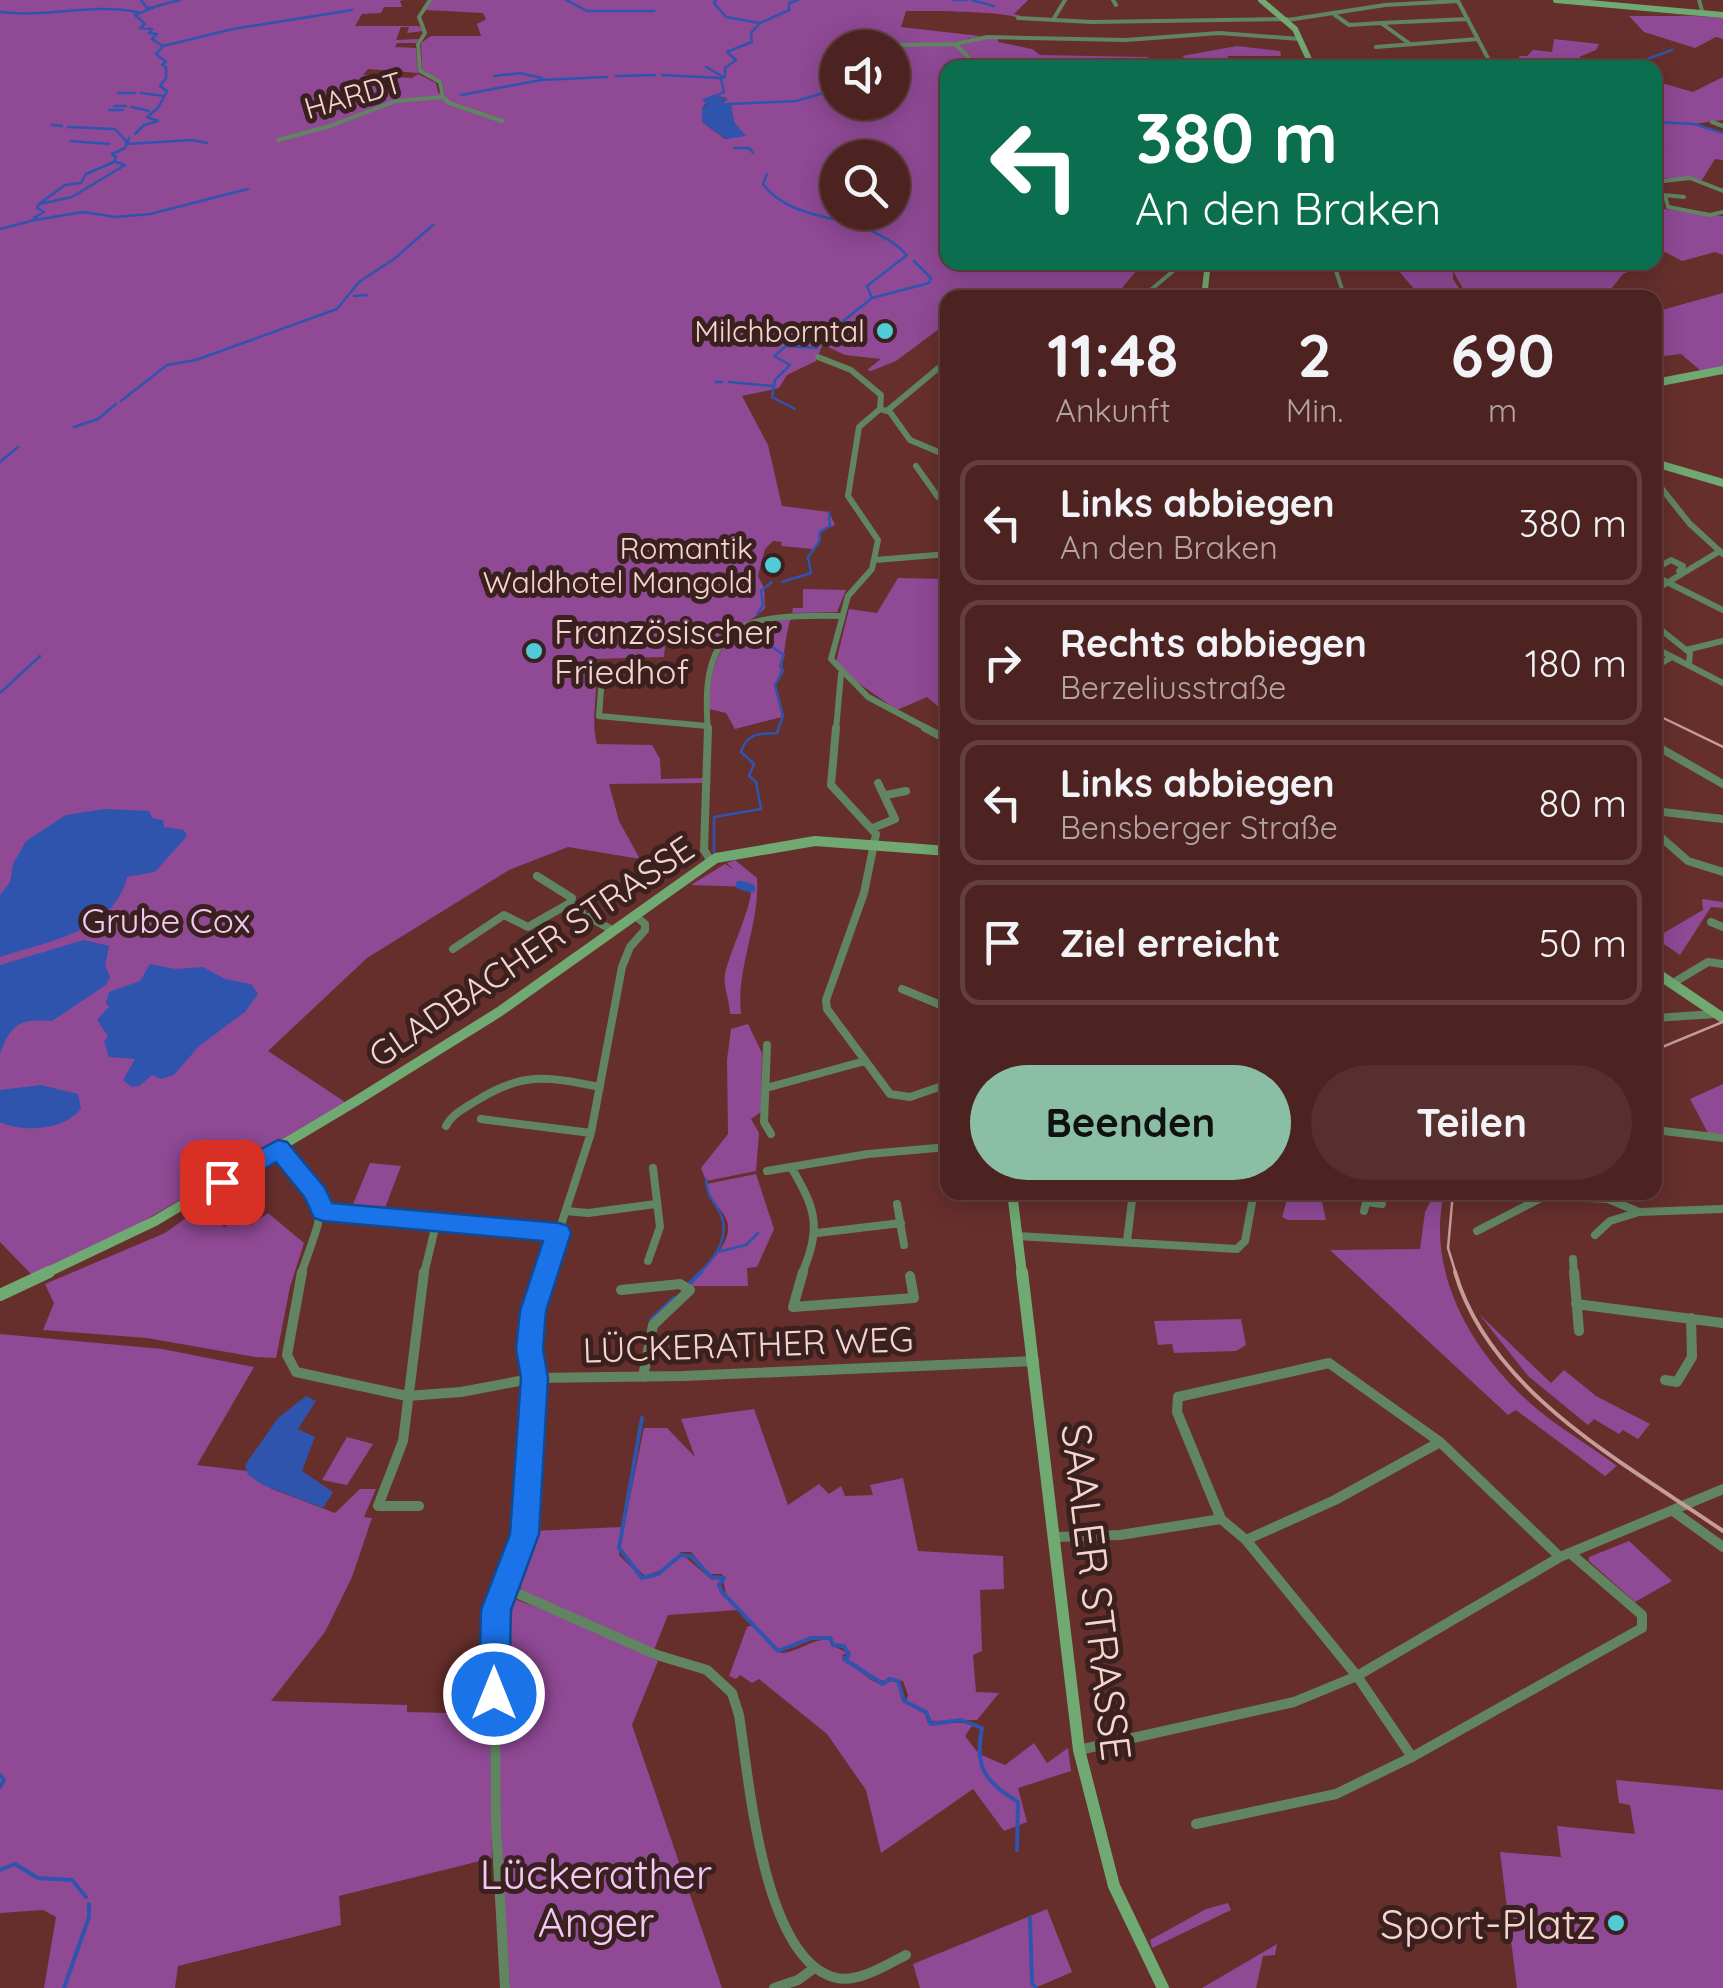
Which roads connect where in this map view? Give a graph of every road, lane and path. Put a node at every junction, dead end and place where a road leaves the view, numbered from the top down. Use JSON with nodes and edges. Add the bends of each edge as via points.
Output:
{"nodes":[{"id":1,"x":430,"y":0,"type":"edge"},
{"id":2,"x":1065,"y":0,"type":"edge"},
{"id":3,"x":1262,"y":0,"type":"edge"},
{"id":4,"x":1556,"y":0,"type":"edge"},
{"id":5,"x":1699,"y":0,"type":"edge"},
{"id":6,"x":1458,"y":1,"type":"edge"},
{"id":7,"x":1703,"y":14,"type":"junction"},
{"id":8,"x":1335,"y":15,"type":"junction"},
{"id":9,"x":1723,"y":15,"type":"edge"},
{"id":10,"x":1018,"y":18,"type":"dead end"},
{"id":11,"x":1468,"y":19,"type":"junction"},
{"id":12,"x":1053,"y":20,"type":"junction"},
{"id":13,"x":1288,"y":20,"type":"junction"},
{"id":14,"x":1380,"y":23,"type":"junction"},
{"id":15,"x":1300,"y":38,"type":"junction"},
{"id":16,"x":1478,"y":39,"type":"junction"},
{"id":17,"x":955,"y":44,"type":"junction"},
{"id":18,"x":1410,"y":44,"type":"junction"},
{"id":19,"x":910,"y":45,"type":"edge"},
{"id":20,"x":1376,"y":47,"type":"dead end"},
{"id":21,"x":972,"y":60,"type":"edge"},
{"id":22,"x":1309,"y":60,"type":"edge"},
{"id":23,"x":1489,"y":60,"type":"edge"},
{"id":24,"x":442,"y":98,"type":"junction"},
{"id":25,"x":502,"y":121,"type":"dead end"},
{"id":26,"x":1712,"y":122,"type":"dead end"},
{"id":27,"x":1723,"y":126,"type":"edge"},
{"id":28,"x":278,"y":140,"type":"dead end"},
{"id":29,"x":1662,"y":181,"type":"edge"},
{"id":30,"x":1723,"y":191,"type":"edge"},
{"id":31,"x":1662,"y":195,"type":"edge"},
{"id":32,"x":1665,"y":196,"type":"junction"},
{"id":33,"x":1684,"y":197,"type":"dead end"},
{"id":34,"x":1723,"y":212,"type":"edge"},
{"id":35,"x":1174,"y":270,"type":"edge"},
{"id":36,"x":1151,"y":290,"type":"edge"},
{"id":37,"x":818,"y":358,"type":"dead end"},
{"id":38,"x":940,"y":366,"type":"edge"},
{"id":39,"x":1723,"y":370,"type":"edge"},
{"id":40,"x":1662,"y":382,"type":"edge"},
{"id":41,"x":884,"y":410,"type":"junction"},
{"id":42,"x":940,"y":453,"type":"edge"},
{"id":43,"x":916,"y":466,"type":"dead end"},
{"id":44,"x":1662,"y":467,"type":"edge"},
{"id":45,"x":1723,"y":483,"type":"edge"},
{"id":46,"x":1662,"y":489,"type":"edge"},
{"id":47,"x":940,"y":497,"type":"edge"},
{"id":48,"x":1722,"y":551,"type":"edge"},
{"id":49,"x":940,"y":555,"type":"edge"},
{"id":50,"x":876,"y":560,"type":"junction"},
{"id":51,"x":1662,"y":576,"type":"edge"},
{"id":52,"x":1662,"y":578,"type":"edge"},
{"id":53,"x":1723,"y":610,"type":"edge"},
{"id":54,"x":842,"y":616,"type":"junction"},
{"id":55,"x":1662,"y":631,"type":"edge"},
{"id":56,"x":1723,"y":641,"type":"edge"},
{"id":57,"x":1686,"y":650,"type":"junction"},
{"id":58,"x":1662,"y":652,"type":"edge"},
{"id":59,"x":1672,"y":657,"type":"junction"},
{"id":60,"x":1662,"y":663,"type":"edge"},
{"id":61,"x":595,"y":664,"type":"dead end"},
{"id":62,"x":1689,"y":666,"type":"junction"},
{"id":63,"x":842,"y":674,"type":"junction"},
{"id":64,"x":1723,"y":683,"type":"edge"},
{"id":65,"x":707,"y":726,"type":"junction"},
{"id":66,"x":940,"y":736,"type":"edge"},
{"id":67,"x":1662,"y":749,"type":"edge"},
{"id":68,"x":878,"y":783,"type":"dead end"},
{"id":69,"x":1723,"y":784,"type":"edge"},
{"id":70,"x":906,"y":790,"type":"dead end"},
{"id":71,"x":886,"y":795,"type":"junction"},
{"id":72,"x":1662,"y":812,"type":"edge"},
{"id":73,"x":1723,"y":820,"type":"edge"},
{"id":74,"x":873,"y":828,"type":"junction"},
{"id":75,"x":1662,"y":838,"type":"edge"},
{"id":76,"x":875,"y":845,"type":"junction"},
{"id":77,"x":940,"y":850,"type":"edge"},
{"id":78,"x":711,"y":860,"type":"junction"},
{"id":79,"x":1723,"y":872,"type":"edge"},
{"id":80,"x":537,"y":876,"type":"dead end"},
{"id":81,"x":569,"y":904,"type":"junction"},
{"id":82,"x":634,"y":915,"type":"junction"},
{"id":83,"x":1711,"y":922,"type":"dead end"},
{"id":84,"x":1723,"y":927,"type":"edge"},
{"id":85,"x":612,"y":930,"type":"junction"},
{"id":86,"x":453,"y":949,"type":"dead end"},
{"id":87,"x":1723,"y":964,"type":"edge"},
{"id":88,"x":1662,"y":977,"type":"edge"},
{"id":89,"x":1673,"y":984,"type":"junction"},
{"id":90,"x":902,"y":989,"type":"dead end"},
{"id":91,"x":940,"y":1005,"type":"edge"},
{"id":92,"x":1720,"y":1016,"type":"edge"},
{"id":93,"x":1662,"y":1018,"type":"edge"},
{"id":94,"x":767,"y":1045,"type":"dead end"},
{"id":95,"x":865,"y":1061,"type":"junction"},
{"id":96,"x":940,"y":1086,"type":"edge"},
{"id":97,"x":600,"y":1087,"type":"junction"},
{"id":98,"x":766,"y":1088,"type":"junction"},
{"id":99,"x":481,"y":1118,"type":"dead end"},
{"id":100,"x":446,"y":1126,"type":"dead end"},
{"id":101,"x":1662,"y":1131,"type":"edge"},
{"id":102,"x":592,"y":1133,"type":"junction"},
{"id":103,"x":770,"y":1134,"type":"dead end"},
{"id":104,"x":1723,"y":1138,"type":"edge"},
{"id":105,"x":278,"y":1148,"type":"junction"},
{"id":106,"x":940,"y":1148,"type":"edge"},
{"id":107,"x":791,"y":1167,"type":"junction"},
{"id":108,"x":653,"y":1168,"type":"dead end"},
{"id":109,"x":767,"y":1172,"type":"dead end"},
{"id":110,"x":1013,"y":1200,"type":"edge"},
{"id":111,"x":1132,"y":1200,"type":"edge"},
{"id":112,"x":1253,"y":1200,"type":"edge"},
{"id":113,"x":1537,"y":1200,"type":"edge"},
{"id":114,"x":1614,"y":1200,"type":"edge"},
{"id":115,"x":1366,"y":1202,"type":"edge"},
{"id":116,"x":656,"y":1204,"type":"junction"},
{"id":117,"x":897,"y":1204,"type":"dead end"},
{"id":118,"x":1382,"y":1204,"type":"dead end"},
{"id":119,"x":1723,"y":1209,"type":"edge"},
{"id":120,"x":323,"y":1211,"type":"junction"},
{"id":121,"x":566,"y":1211,"type":"junction"},
{"id":122,"x":1639,"y":1212,"type":"junction"},
{"id":123,"x":900,"y":1223,"type":"junction"},
{"id":124,"x":436,"y":1224,"type":"junction"},
{"id":125,"x":1477,"y":1231,"type":"dead end"},
{"id":126,"x":559,"y":1233,"type":"junction"},
{"id":127,"x":816,"y":1233,"type":"junction"},
{"id":128,"x":1596,"y":1235,"type":"dead end"},
{"id":129,"x":1017,"y":1236,"type":"junction"},
{"id":130,"x":1127,"y":1240,"type":"junction"},
{"id":131,"x":904,"y":1245,"type":"dead end"},
{"id":132,"x":1573,"y":1259,"type":"dead end"},
{"id":133,"x":648,"y":1261,"type":"dead end"},
{"id":134,"x":910,"y":1276,"type":"dead end"},
{"id":135,"x":621,"y":1290,"type":"dead end"},
{"id":136,"x":0,"y":1295,"type":"edge"},
{"id":137,"x":1576,"y":1304,"type":"junction"},
{"id":138,"x":1691,"y":1318,"type":"junction"},
{"id":139,"x":1723,"y":1323,"type":"edge"},
{"id":140,"x":1579,"y":1331,"type":"dead end"},
{"id":141,"x":1034,"y":1361,"type":"junction"},
{"id":142,"x":643,"y":1377,"type":"junction"},
{"id":143,"x":534,"y":1378,"type":"junction"},
{"id":144,"x":1666,"y":1380,"type":"dead end"},
{"id":145,"x":408,"y":1396,"type":"junction"},
{"id":146,"x":1440,"y":1442,"type":"junction"},
{"id":147,"x":1723,"y":1489,"type":"edge"},
{"id":148,"x":420,"y":1506,"type":"dead end"},
{"id":149,"x":1673,"y":1511,"type":"junction"},
{"id":150,"x":1220,"y":1519,"type":"junction"},
{"id":151,"x":1054,"y":1537,"type":"junction"},
{"id":152,"x":1246,"y":1540,"type":"junction"},
{"id":153,"x":1723,"y":1547,"type":"edge"},
{"id":154,"x":1565,"y":1555,"type":"junction"},
{"id":155,"x":505,"y":1588,"type":"junction"},
{"id":156,"x":1357,"y":1676,"type":"junction"},
{"id":157,"x":1079,"y":1750,"type":"junction"},
{"id":158,"x":1412,"y":1757,"type":"junction"},
{"id":159,"x":1196,"y":1824,"type":"dead end"},
{"id":160,"x":906,"y":1956,"type":"dead end"},
{"id":161,"x":813,"y":1969,"type":"junction"},
{"id":162,"x":505,"y":1988,"type":"edge"},
{"id":163,"x":774,"y":1988,"type":"edge"},
{"id":164,"x":1163,"y":1988,"type":"edge"}],
"edges":[{"from":1,"to":24,"type":"street","name":"HARDT","via":[[419,17],[425,33],[418,44],[420,72],[440,82]]},
{"from":2,"to":12,"type":"street"},
{"from":3,"to":13,"type":"main road"},
{"from":4,"to":7,"type":"main road"},
{"from":5,"to":7,"type":"street"},
{"from":6,"to":8,"type":"street"},
{"from":6,"to":11,"type":"street"},
{"from":7,"to":9,"type":"main road"},
{"from":8,"to":13,"type":"street"},
{"from":8,"to":14,"type":"street","via":[[1354,30]]},
{"from":10,"to":12,"type":"street"},
{"from":11,"to":14,"type":"street"},
{"from":11,"to":16,"type":"street"},
{"from":12,"to":13,"type":"street"},
{"from":13,"to":15,"type":"main road"},
{"from":14,"to":18,"type":"street"},
{"from":15,"to":17,"type":"street","via":[[1039,35]]},
{"from":15,"to":22,"type":"main road"},
{"from":16,"to":18,"type":"street"},
{"from":16,"to":23,"type":"street"},
{"from":17,"to":19,"type":"street"},
{"from":17,"to":21,"type":"street"},
{"from":18,"to":20,"type":"street"},
{"from":24,"to":25,"type":"street"},
{"from":24,"to":28,"type":"street","name":"HARDT","via":[[396,101]]},
{"from":26,"to":27,"type":"street"},
{"from":29,"to":30,"type":"street","via":[[1685,178]]},
{"from":31,"to":32,"type":"street"},
{"from":32,"to":33,"type":"street"},
{"from":32,"to":34,"type":"street","via":[[1670,208]]},
{"from":35,"to":36,"type":"street"},
{"from":37,"to":41,"type":"street","via":[[861,376],[881,394]]},
{"from":38,"to":41,"type":"street"},
{"from":39,"to":40,"type":"main road"},
{"from":41,"to":42,"type":"street","via":[[916,445]]},
{"from":41,"to":50,"type":"street","via":[[859,428],[848,496],[876,531]]},
{"from":43,"to":47,"type":"street"},
{"from":44,"to":45,"type":"main road"},
{"from":46,"to":48,"type":"street"},
{"from":48,"to":51,"type":"street"},
{"from":49,"to":50,"type":"street"},
{"from":50,"to":54,"type":"street","via":[[851,590]]},
{"from":52,"to":53,"type":"street"},
{"from":54,"to":63,"type":"street","via":[[831,659]]},
{"from":54,"to":65,"type":"street","via":[[770,617],[723,638],[704,682]]},
{"from":55,"to":57,"type":"street"},
{"from":56,"to":57,"type":"street"},
{"from":57,"to":62,"type":"street"},
{"from":58,"to":59,"type":"street"},
{"from":59,"to":60,"type":"street"},
{"from":59,"to":62,"type":"street"},
{"from":61,"to":65,"type":"street","via":[[602,676],[599,716]]},
{"from":62,"to":64,"type":"street"},
{"from":63,"to":66,"type":"street"},
{"from":63,"to":74,"type":"street","via":[[831,785]]},
{"from":65,"to":78,"type":"street","via":[[704,850]]},
{"from":67,"to":69,"type":"street"},
{"from":68,"to":71,"type":"street"},
{"from":70,"to":71,"type":"street"},
{"from":71,"to":74,"type":"street","via":[[895,819]]},
{"from":72,"to":73,"type":"street"},
{"from":74,"to":76,"type":"street"},
{"from":75,"to":79,"type":"street","via":[[1688,861]]},
{"from":76,"to":77,"type":"main road","name":"GLADBACHER STRASSE"},
{"from":76,"to":78,"type":"main road","name":"GLADBACHER STRASSE","via":[[805,841]]},
{"from":76,"to":95,"type":"street","via":[[826,1004]]},
{"from":78,"to":82,"type":"main road","name":"GLADBACHER STRASSE"},
{"from":80,"to":81,"type":"street","via":[[572,898]]},
{"from":81,"to":85,"type":"street"},
{"from":81,"to":86,"type":"street","via":[[528,928],[504,915]]},
{"from":82,"to":85,"type":"main road","name":"GLADBACHER STRASSE"},
{"from":82,"to":97,"type":"street","via":[[646,930],[622,967]]},
{"from":83,"to":84,"type":"street"},
{"from":85,"to":105,"type":"main road","name":"GLADBACHER STRASSE","via":[[473,1029]]},
{"from":87,"to":89,"type":"street","via":[[1708,962]]},
{"from":88,"to":89,"type":"main road"},
{"from":89,"to":92,"type":"main road"},
{"from":90,"to":91,"type":"street"},
{"from":92,"to":93,"type":"street"},
{"from":94,"to":98,"type":"street"},
{"from":95,"to":96,"type":"street","via":[[899,1098]]},
{"from":95,"to":98,"type":"street"},
{"from":97,"to":100,"type":"street","via":[[518,1076]]},
{"from":97,"to":102,"type":"street"},
{"from":98,"to":103,"type":"street"},
{"from":99,"to":102,"type":"street"},
{"from":101,"to":104,"type":"street"},
{"from":102,"to":121,"type":"street"},
{"from":105,"to":120,"type":"street"},
{"from":105,"to":136,"type":"main road","name":"GLADBACHER STRASSE","via":[[142,1228]]},
{"from":106,"to":107,"type":"street"},
{"from":107,"to":109,"type":"street"},
{"from":107,"to":127,"type":"street","via":[[808,1197]]},
{"from":108,"to":116,"type":"street"},
{"from":110,"to":129,"type":"main road","name":"SAALER STRASSE"},
{"from":111,"to":130,"type":"street"},
{"from":112,"to":130,"type":"street","via":[[1245,1241],[1237,1249]]},
{"from":113,"to":125,"type":"street"},
{"from":114,"to":122,"type":"street"},
{"from":115,"to":118,"type":"street"},
{"from":116,"to":121,"type":"street"},
{"from":116,"to":133,"type":"street","via":[[659,1236]]},
{"from":117,"to":123,"type":"street"},
{"from":119,"to":122,"type":"street"},
{"from":120,"to":124,"type":"street"},
{"from":120,"to":145,"type":"street","name":"LÜCKERATHER WEG","via":[[297,1285],[290,1368]]},
{"from":121,"to":126,"type":"street"},
{"from":122,"to":128,"type":"street","via":[[1610,1221]]},
{"from":123,"to":127,"type":"street"},
{"from":123,"to":131,"type":"street"},
{"from":124,"to":126,"type":"street"},
{"from":124,"to":145,"type":"street"},
{"from":126,"to":143,"type":"street","via":[[533,1311]]},
{"from":127,"to":134,"type":"street","via":[[793,1307],[914,1298]]},
{"from":129,"to":130,"type":"street"},
{"from":129,"to":141,"type":"main road","name":"SAALER STRASSE"},
{"from":132,"to":137,"type":"street"},
{"from":135,"to":142,"type":"street","via":[[685,1287],[653,1325]]},
{"from":137,"to":138,"type":"street"},
{"from":137,"to":140,"type":"street"},
{"from":138,"to":139,"type":"street"},
{"from":138,"to":144,"type":"street","via":[[1692,1358],[1677,1382]]},
{"from":141,"to":142,"type":"street","name":"LÜCKERATHER WEG"},
{"from":141,"to":151,"type":"main road","name":"SAALER STRASSE"},
{"from":142,"to":143,"type":"street","name":"LÜCKERATHER WEG"},
{"from":143,"to":145,"type":"street","name":"LÜCKERATHER WEG"},
{"from":143,"to":155,"type":"street","via":[[524,1538]]},
{"from":145,"to":148,"type":"street","via":[[404,1441],[378,1506]]},
{"from":146,"to":150,"type":"street","via":[[1329,1363],[1181,1395],[1177,1412]]},
{"from":146,"to":152,"type":"street"},
{"from":146,"to":154,"type":"street"},
{"from":147,"to":149,"type":"street"},
{"from":149,"to":153,"type":"street"},
{"from":149,"to":154,"type":"street"},
{"from":150,"to":151,"type":"street","via":[[1120,1535]]},
{"from":150,"to":152,"type":"street"},
{"from":151,"to":157,"type":"main road","name":"SAALER STRASSE"},
{"from":152,"to":156,"type":"street"},
{"from":154,"to":156,"type":"street"},
{"from":154,"to":158,"type":"street","via":[[1642,1615],[1642,1628]]},
{"from":155,"to":161,"type":"street","via":[[706,1670],[732,1692],[773,1893]]},
{"from":155,"to":162,"type":"street","via":[[494,1626],[494,1686]]},
{"from":156,"to":157,"type":"street","via":[[1294,1702]]},
{"from":156,"to":158,"type":"street"},
{"from":157,"to":164,"type":"main road","name":"SAALER STRASSE","via":[[1114,1886]]},
{"from":158,"to":159,"type":"street","via":[[1336,1794]]},
{"from":160,"to":161,"type":"street","via":[[836,1979]]},
{"from":161,"to":163,"type":"street"}]}
